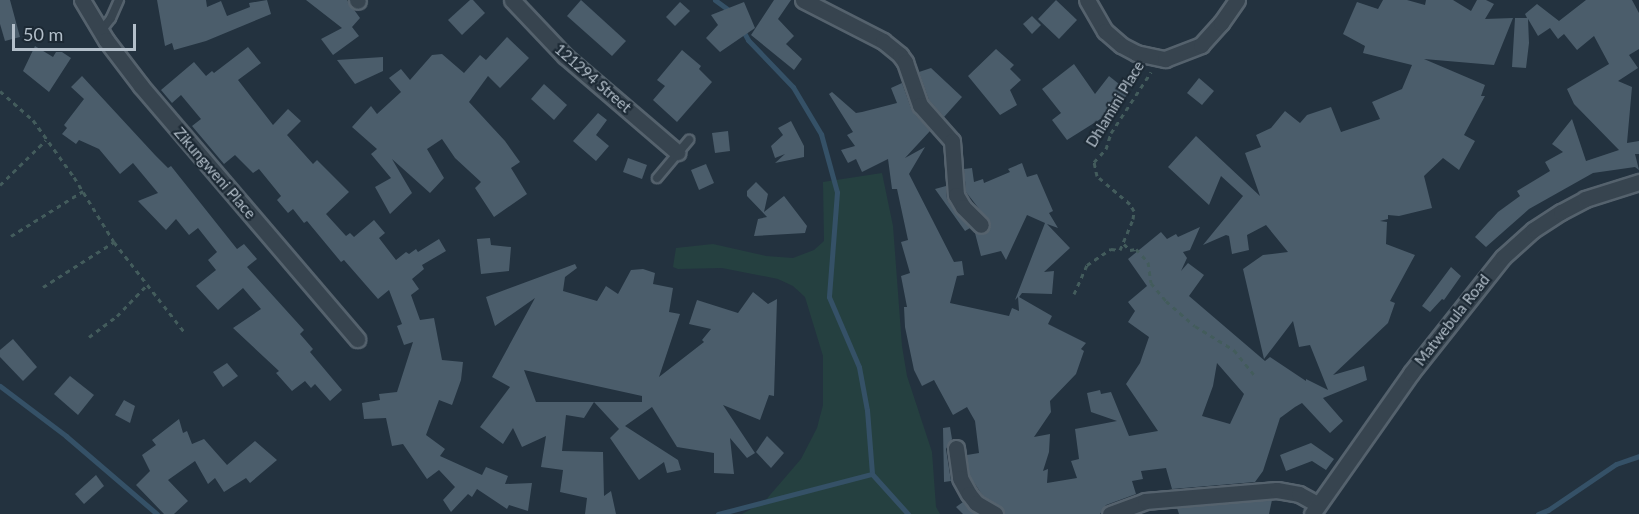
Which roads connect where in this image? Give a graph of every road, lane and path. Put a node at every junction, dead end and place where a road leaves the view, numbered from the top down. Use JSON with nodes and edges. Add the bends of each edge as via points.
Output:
{"nodes":[{"id":1,"x":82,"y":0,"type":"edge"},
{"id":2,"x":119,"y":0,"type":"edge"},
{"id":3,"x":512,"y":0,"type":"edge"},
{"id":4,"x":803,"y":0,"type":"edge"},
{"id":5,"x":1088,"y":0,"type":"edge"},
{"id":6,"x":1237,"y":0,"type":"edge"},
{"id":7,"x":100,"y":31,"type":"junction"},
{"id":8,"x":1156,"y":59,"type":"junction"},
{"id":9,"x":0,"y":92,"type":"edge"},
{"id":10,"x":46,"y":140,"type":"junction"},
{"id":11,"x":689,"y":140,"type":"dead end"},
{"id":12,"x":677,"y":152,"type":"junction"},
{"id":13,"x":657,"y":178,"type":"dead end"},
{"id":14,"x":1639,"y":182,"type":"edge"},
{"id":15,"x":0,"y":185,"type":"edge"},
{"id":16,"x":83,"y":191,"type":"junction"},
{"id":17,"x":981,"y":225,"type":"dead end"},
{"id":18,"x":11,"y":236,"type":"dead end"},
{"id":19,"x":114,"y":242,"type":"junction"},
{"id":20,"x":1124,"y":244,"type":"junction"},
{"id":21,"x":146,"y":286,"type":"junction"},
{"id":22,"x":43,"y":287,"type":"dead end"},
{"id":23,"x":1074,"y":294,"type":"dead end"},
{"id":24,"x":185,"y":333,"type":"dead end"},
{"id":25,"x":89,"y":337,"type":"dead end"},
{"id":26,"x":357,"y":339,"type":"dead end"},
{"id":27,"x":1254,"y":375,"type":"dead end"},
{"id":28,"x":956,"y":448,"type":"dead end"},
{"id":29,"x":1314,"y":509,"type":"edge"},
{"id":30,"x":995,"y":514,"type":"edge"},
{"id":31,"x":1110,"y":514,"type":"edge"}],
"edges":[{"from":1,"to":7,"type":"street","name":"Zikungweni Place"},
{"from":2,"to":7,"type":"lane"},
{"from":3,"to":12,"type":"street","name":"121294 Street","via":[[565,56]]},
{"from":4,"to":17,"type":"street","via":[[876,36],[900,55],[920,105],[952,141],[956,195]]},
{"from":5,"to":8,"type":"street","via":[[1105,31],[1136,53]]},
{"from":6,"to":8,"type":"street","via":[[1201,45],[1177,56]]},
{"from":7,"to":26,"type":"street","name":"Zikungweni Place","via":[[141,86]]},
{"from":8,"to":20,"type":"path","name":"Dhlamini Place","via":[[1094,162],[1097,176],[1134,211]]},
{"from":9,"to":10,"type":"path","via":[[33,120]]},
{"from":10,"to":15,"type":"path"},
{"from":10,"to":16,"type":"path"},
{"from":11,"to":12,"type":"lane"},
{"from":12,"to":13,"type":"lane"},
{"from":14,"to":29,"type":"street","name":"Matwebula Road","via":[[1585,199],[1561,212],[1503,257],[1411,373]]},
{"from":16,"to":18,"type":"path"},
{"from":16,"to":19,"type":"path"},
{"from":19,"to":21,"type":"path"},
{"from":19,"to":22,"type":"path"},
{"from":20,"to":23,"type":"path","via":[[1120,250],[1111,249],[1086,265]]},
{"from":20,"to":27,"type":"path","via":[[1130,250],[1136,249],[1148,262],[1151,283],[1166,301],[1234,350]]},
{"from":21,"to":24,"type":"path"},
{"from":21,"to":25,"type":"path","via":[[117,316]]},
{"from":28,"to":30,"type":"street","via":[[960,478],[969,494]]},
{"from":29,"to":31,"type":"street","via":[[1299,494],[1277,490],[1145,501]]}]}
